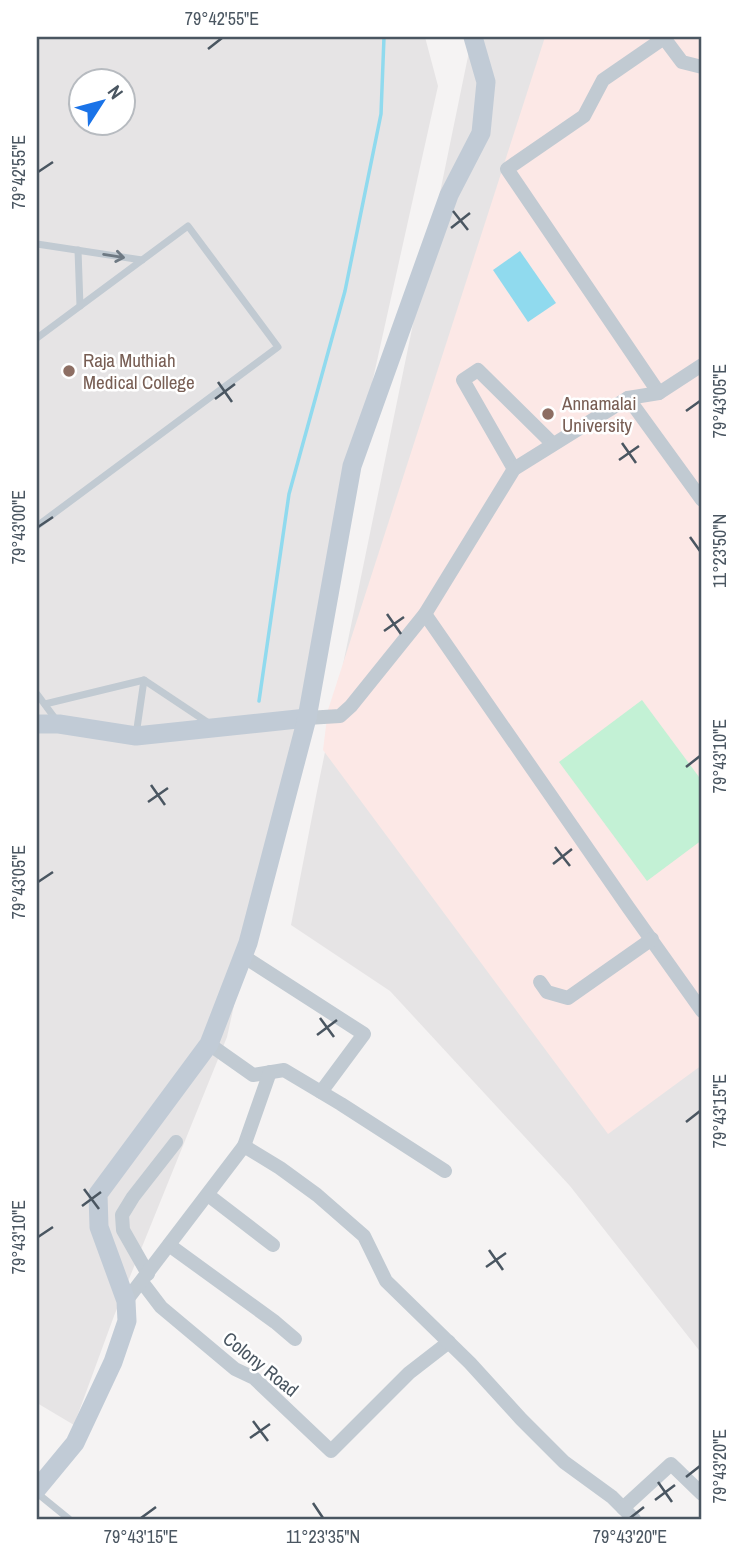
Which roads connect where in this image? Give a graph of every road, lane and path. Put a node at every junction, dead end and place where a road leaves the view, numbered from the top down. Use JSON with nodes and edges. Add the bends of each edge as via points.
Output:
{"nodes":[{"id":1,"x":473,"y":37,"type":"edge"},
{"id":2,"x":702,"y":67,"type":"edge"},
{"id":3,"x":37,"y":244,"type":"edge"},
{"id":4,"x":78,"y":250,"type":"junction"},
{"id":5,"x":142,"y":260,"type":"junction"},
{"id":6,"x":80,"y":306,"type":"junction"},
{"id":7,"x":37,"y":338,"type":"edge"},
{"id":8,"x":702,"y":365,"type":"edge"},
{"id":9,"x":659,"y":393,"type":"junction"},
{"id":10,"x":628,"y":398,"type":"junction"},
{"id":11,"x":553,"y":444,"type":"junction"},
{"id":12,"x":514,"y":469,"type":"junction"},
{"id":13,"x":702,"y":500,"type":"edge"},
{"id":14,"x":37,"y":526,"type":"edge"},
{"id":15,"x":425,"y":614,"type":"junction"},
{"id":16,"x":144,"y":680,"type":"junction"},
{"id":17,"x":37,"y":694,"type":"edge"},
{"id":18,"x":45,"y":704,"type":"junction"},
{"id":19,"x":307,"y":718,"type":"junction"},
{"id":20,"x":37,"y":724,"type":"edge"},
{"id":21,"x":60,"y":724,"type":"junction"},
{"id":22,"x":215,"y":727,"type":"junction"},
{"id":23,"x":136,"y":736,"type":"junction"},
{"id":24,"x":652,"y":939,"type":"junction"},
{"id":25,"x":243,"y":956,"type":"junction"},
{"id":26,"x":540,"y":982,"type":"dead end"},
{"id":27,"x":702,"y":1011,"type":"edge"},
{"id":28,"x":209,"y":1044,"type":"junction"},
{"id":29,"x":270,"y":1072,"type":"junction"},
{"id":30,"x":321,"y":1092,"type":"junction"},
{"id":31,"x":176,"y":1142,"type":"dead end"},
{"id":32,"x":244,"y":1146,"type":"junction"},
{"id":33,"x":445,"y":1171,"type":"dead end"},
{"id":34,"x":208,"y":1195,"type":"junction"},
{"id":35,"x":169,"y":1245,"type":"junction"},
{"id":36,"x":273,"y":1245,"type":"dead end"},
{"id":37,"x":145,"y":1278,"type":"junction"},
{"id":38,"x":127,"y":1311,"type":"junction"},
{"id":39,"x":295,"y":1339,"type":"dead end"},
{"id":40,"x":449,"y":1342,"type":"junction"},
{"id":41,"x":37,"y":1491,"type":"edge"},
{"id":42,"x":702,"y":1494,"type":"edge"},
{"id":43,"x":623,"y":1508,"type":"junction"},
{"id":44,"x":69,"y":1519,"type":"edge"},
{"id":45,"x":634,"y":1519,"type":"edge"}],
"edges":[{"from":1,"to":19,"type":"street","via":[[486,82],[481,133],[449,195],[352,466]]},
{"from":2,"to":9,"type":"street","via":[[682,62],[664,38],[603,80],[584,116],[507,169]]},
{"from":3,"to":4,"type":"lane"},
{"from":4,"to":5,"type":"lane","one_way":true},
{"from":4,"to":6,"type":"lane"},
{"from":5,"to":6,"type":"lane"},
{"from":5,"to":14,"type":"lane","via":[[188,226],[278,346]]},
{"from":6,"to":7,"type":"lane"},
{"from":8,"to":9,"type":"street"},
{"from":9,"to":10,"type":"street"},
{"from":10,"to":11,"type":"street"},
{"from":10,"to":13,"type":"street"},
{"from":11,"to":12,"type":"street"},
{"from":11,"to":12,"type":"street","via":[[478,370],[463,380]]},
{"from":12,"to":15,"type":"street"},
{"from":15,"to":19,"type":"street","via":[[340,716]]},
{"from":15,"to":24,"type":"street"},
{"from":16,"to":18,"type":"lane"},
{"from":16,"to":22,"type":"lane"},
{"from":16,"to":23,"type":"lane"},
{"from":17,"to":18,"type":"lane"},
{"from":18,"to":21,"type":"lane"},
{"from":19,"to":22,"type":"street"},
{"from":19,"to":25,"type":"street"},
{"from":20,"to":21,"type":"street"},
{"from":21,"to":23,"type":"street"},
{"from":22,"to":23,"type":"street"},
{"from":24,"to":26,"type":"street","via":[[568,998],[547,992]]},
{"from":24,"to":27,"type":"street"},
{"from":25,"to":28,"type":"street"},
{"from":25,"to":30,"type":"street","via":[[364,1034]]},
{"from":28,"to":29,"type":"street","via":[[253,1075]]},
{"from":28,"to":38,"type":"street","via":[[98,1194],[99,1227]]},
{"from":29,"to":30,"type":"street","via":[[284,1070]]},
{"from":29,"to":32,"type":"street"},
{"from":30,"to":33,"type":"street"},
{"from":31,"to":37,"type":"street","via":[[122,1215],[123,1230]]},
{"from":32,"to":34,"type":"street"},
{"from":32,"to":40,"type":"street","via":[[317,1195],[363,1236],[386,1281]]},
{"from":34,"to":35,"type":"street"},
{"from":34,"to":36,"type":"street"},
{"from":35,"to":37,"type":"street"},
{"from":35,"to":39,"type":"street"},
{"from":37,"to":38,"type":"street"},
{"from":37,"to":40,"type":"street","name":"Colony Road","via":[[161,1307],[235,1369],[254,1378],[331,1451],[409,1373]]},
{"from":38,"to":41,"type":"street","via":[[113,1362],[75,1443]]},
{"from":40,"to":43,"type":"street","via":[[564,1462]]},
{"from":41,"to":44,"type":"lane"},
{"from":42,"to":43,"type":"street","via":[[671,1464]]},
{"from":43,"to":45,"type":"street"}]}
